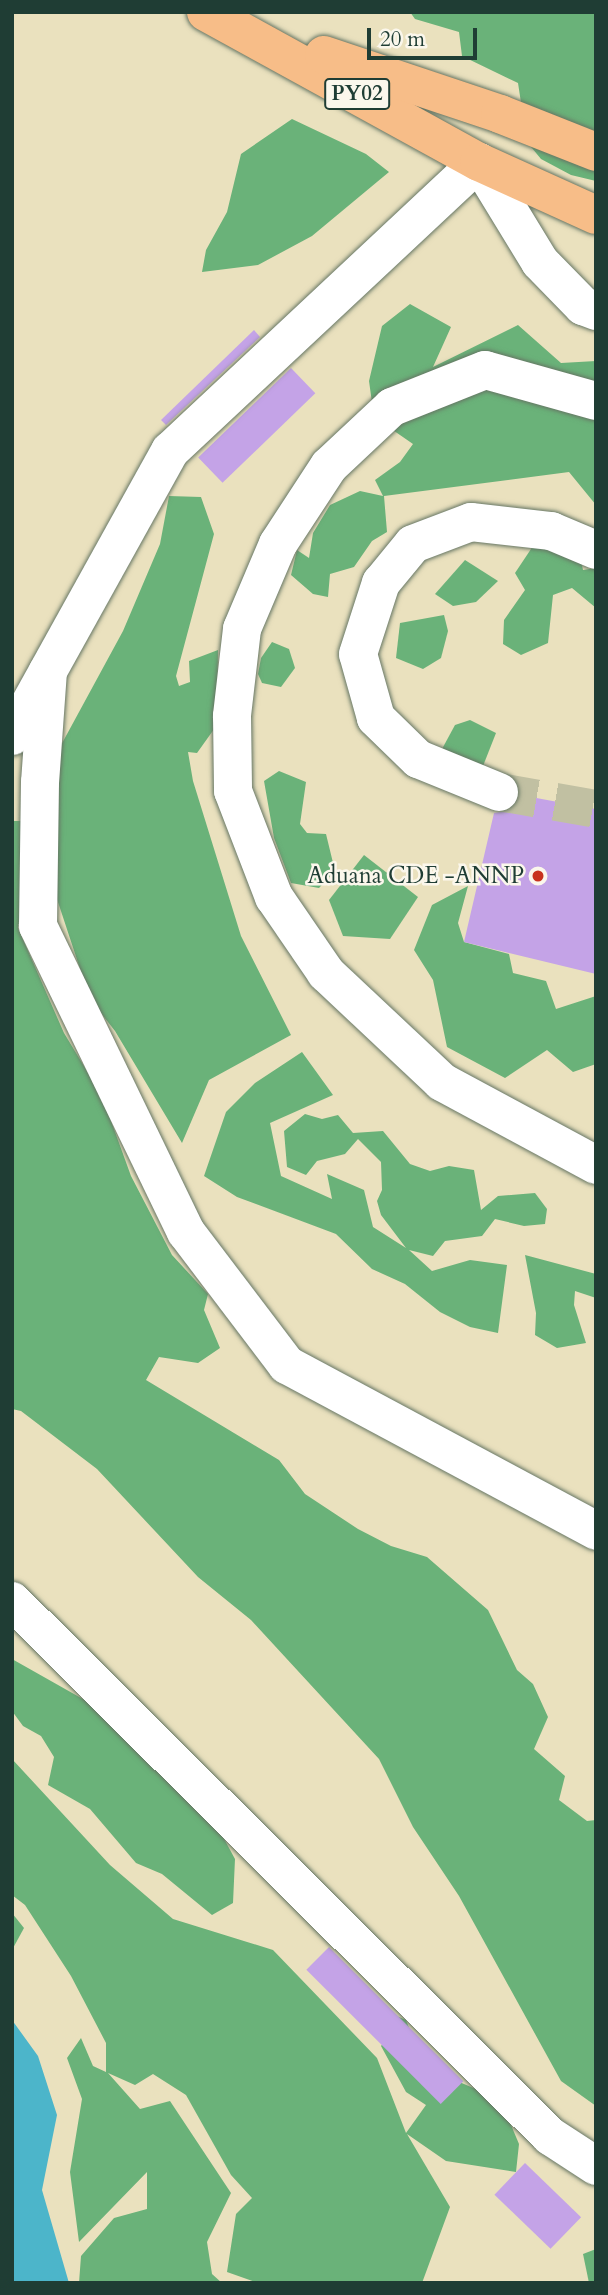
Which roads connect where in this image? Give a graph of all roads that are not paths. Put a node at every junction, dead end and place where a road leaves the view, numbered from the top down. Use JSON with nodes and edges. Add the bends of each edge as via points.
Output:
{"nodes":[{"id":1,"x":221,"y":19,"type":"edge"},
{"id":2,"x":596,"y":152,"type":"edge"},
{"id":3,"x":479,"y":162,"type":"junction"},
{"id":4,"x":596,"y":215,"type":"edge"},
{"id":5,"x":596,"y":312,"type":"edge"},
{"id":6,"x":596,"y":401,"type":"edge"},
{"id":7,"x":596,"y":550,"type":"edge"},
{"id":8,"x":48,"y":671,"type":"junction"},
{"id":9,"x":12,"y":736,"type":"edge"},
{"id":10,"x":499,"y":792,"type":"tunnel mouth"},
{"id":11,"x":596,"y":1165,"type":"edge"},
{"id":12,"x":596,"y":1531,"type":"edge"},
{"id":13,"x":12,"y":1601,"type":"edge"},
{"id":14,"x":596,"y":2166,"type":"edge"}],
"edges":[{"from":1,"to":2,"type":"highway","number":"PY02","via":[[500,114]]},
{"from":1,"to":3,"type":"highway","number":"PY02"},
{"from":3,"to":4,"type":"highway","number":"PY02"},
{"from":3,"to":5,"type":"lane","via":[[540,262],[583,306]]},
{"from":3,"to":8,"type":"lane","via":[[170,451]]},
{"from":6,"to":11,"type":"lane","via":[[485,370],[393,407],[329,466],[278,544],[242,629],[232,716],[233,791],[274,897],[326,973],[442,1082]]},
{"from":7,"to":10,"type":"lane","via":[[551,531],[471,522],[413,544],[381,583],[358,654],[376,718],[418,759]]},
{"from":8,"to":9,"type":"lane"},
{"from":8,"to":12,"type":"lane","via":[[40,782],[38,926],[186,1232],[287,1365]]},
{"from":13,"to":14,"type":"lane","via":[[550,2136]]}]}
